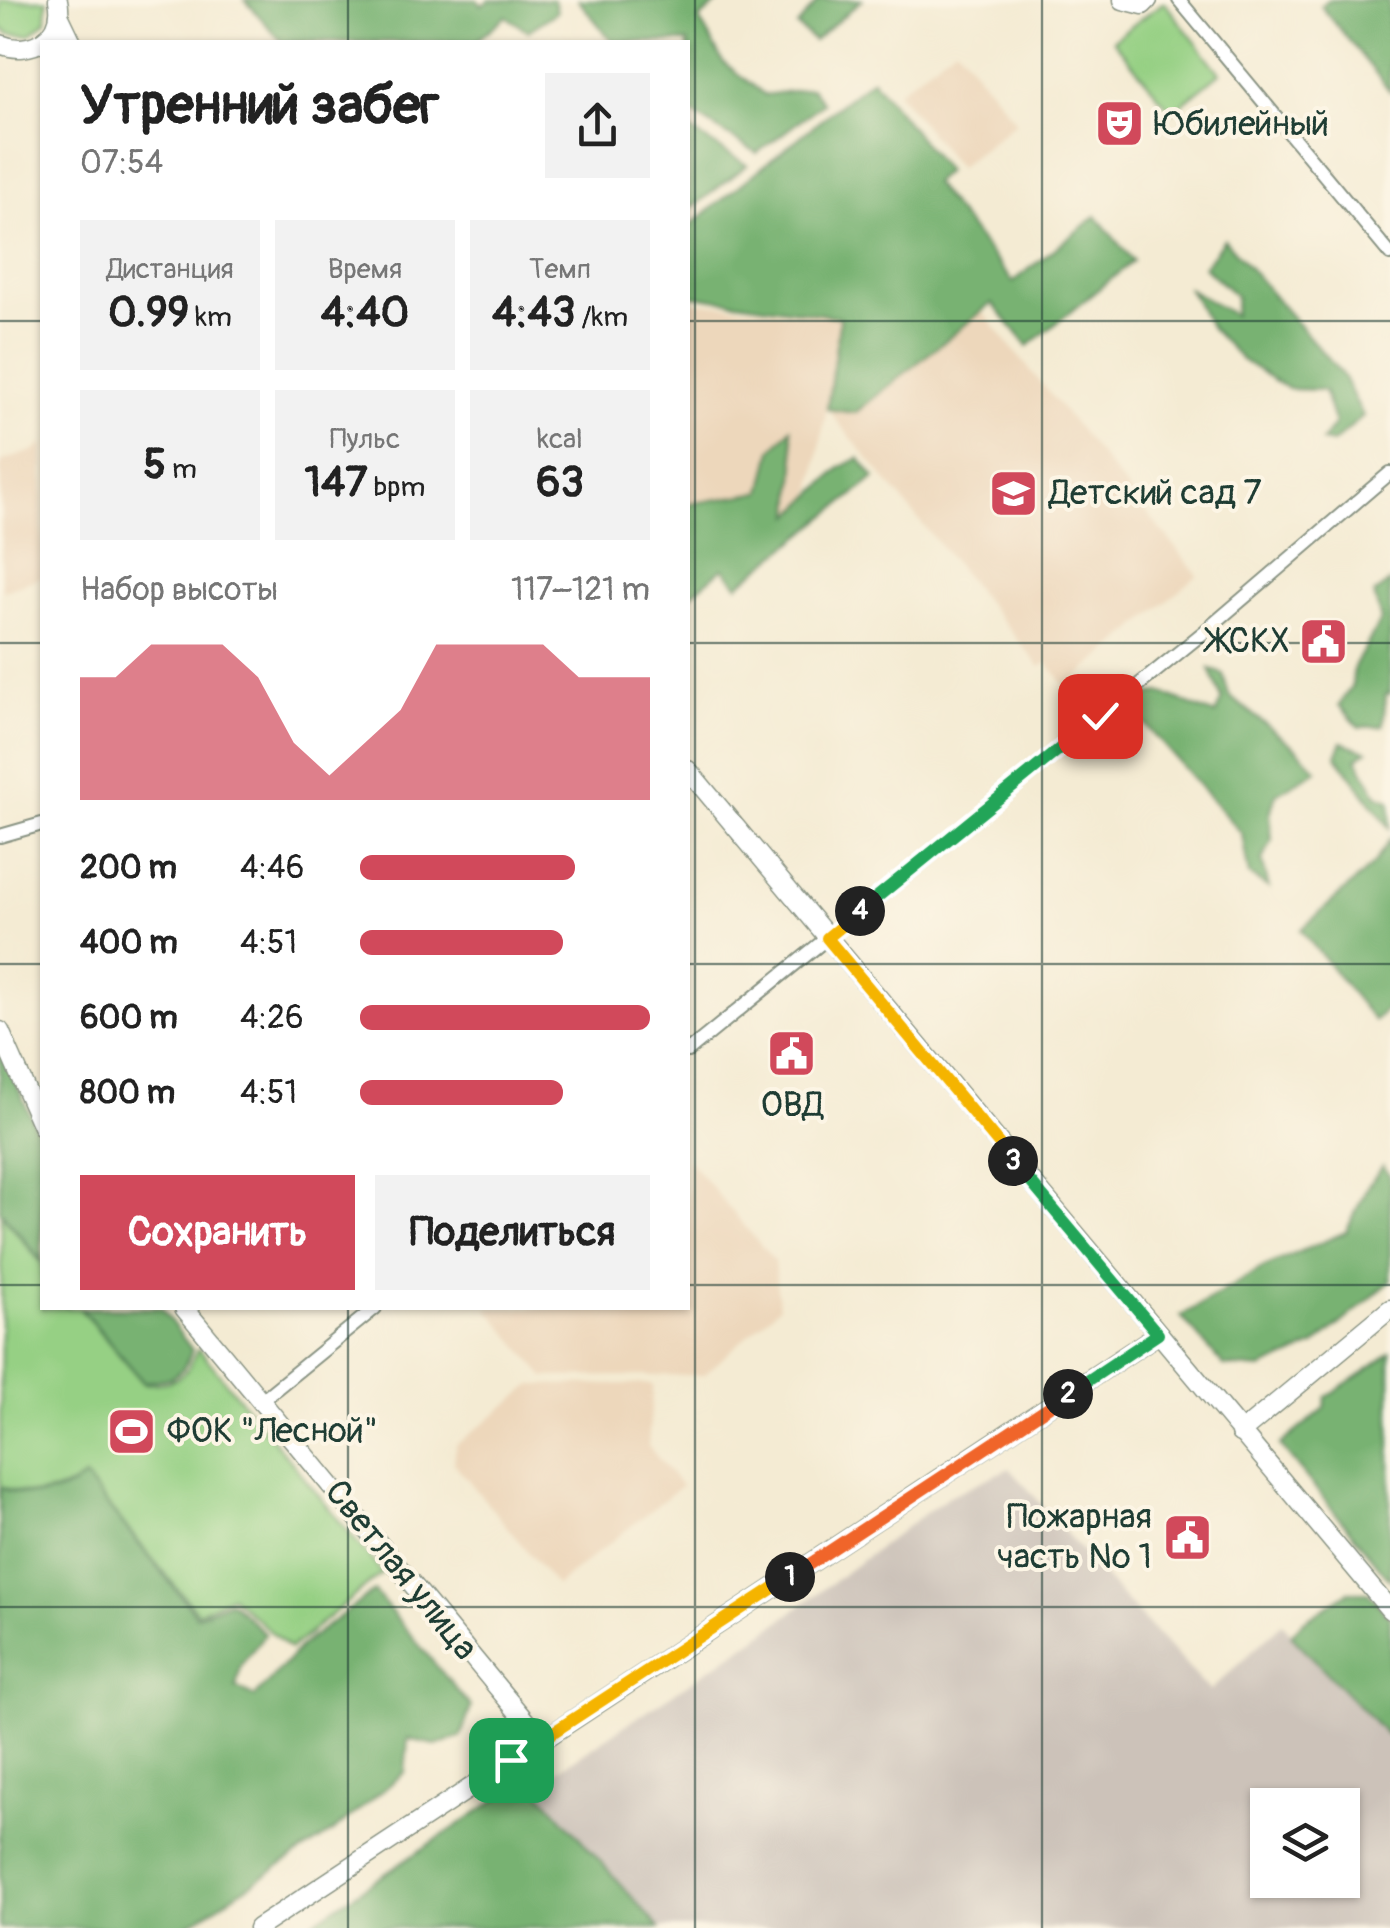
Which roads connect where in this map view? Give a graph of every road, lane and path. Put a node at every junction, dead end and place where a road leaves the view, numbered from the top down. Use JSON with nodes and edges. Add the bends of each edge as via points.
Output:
{"nodes":[{"id":1,"x":1123,"y":0,"type":"edge"},
{"id":2,"x":1148,"y":0,"type":"edge"},
{"id":3,"x":1180,"y":0,"type":"edge"},
{"id":4,"x":60,"y":6,"type":"edge"},
{"id":5,"x":42,"y":40,"type":"edge"},
{"id":6,"x":71,"y":40,"type":"edge"},
{"id":7,"x":40,"y":41,"type":"edge"},
{"id":8,"x":10,"y":50,"type":"edge"},
{"id":9,"x":40,"y":59,"type":"edge"},
{"id":10,"x":1390,"y":254,"type":"edge"},
{"id":11,"x":1390,"y":473,"type":"edge"},
{"id":12,"x":690,"y":772,"type":"edge"},
{"id":13,"x":40,"y":825,"type":"edge"},
{"id":14,"x":0,"y":836,"type":"edge"},
{"id":15,"x":827,"y":938,"type":"junction"},
{"id":16,"x":0,"y":1031,"type":"edge"},
{"id":17,"x":690,"y":1049,"type":"edge"},
{"id":18,"x":40,"y":1121,"type":"edge"},
{"id":19,"x":1390,"y":1308,"type":"edge"},
{"id":20,"x":186,"y":1310,"type":"edge"},
{"id":21,"x":374,"y":1310,"type":"edge"},
{"id":22,"x":1158,"y":1334,"type":"junction"},
{"id":23,"x":262,"y":1400,"type":"junction"},
{"id":24,"x":1240,"y":1432,"type":"junction"},
{"id":25,"x":1390,"y":1610,"type":"edge"},
{"id":26,"x":541,"y":1740,"type":"junction"},
{"id":27,"x":258,"y":1928,"type":"edge"}],
"edges":[{"from":1,"to":2,"type":"main road"},
{"from":3,"to":10,"type":"street"},
{"from":4,"to":5,"type":"main road"},
{"from":4,"to":6,"type":"main road"},
{"from":7,"to":8,"type":"main road"},
{"from":8,"to":9,"type":"main road"},
{"from":11,"to":15,"type":"street"},
{"from":12,"to":15,"type":"main road"},
{"from":13,"to":14,"type":"street"},
{"from":15,"to":17,"type":"street"},
{"from":15,"to":22,"type":"main road"},
{"from":16,"to":18,"type":"main road"},
{"from":19,"to":24,"type":"main road"},
{"from":20,"to":23,"type":"main road","name":"Светлая улица"},
{"from":21,"to":23,"type":"street"},
{"from":22,"to":24,"type":"main road"},
{"from":22,"to":26,"type":"main road"},
{"from":23,"to":26,"type":"main road","name":"Светлая улица"},
{"from":24,"to":25,"type":"main road"},
{"from":26,"to":27,"type":"main road"}]}
